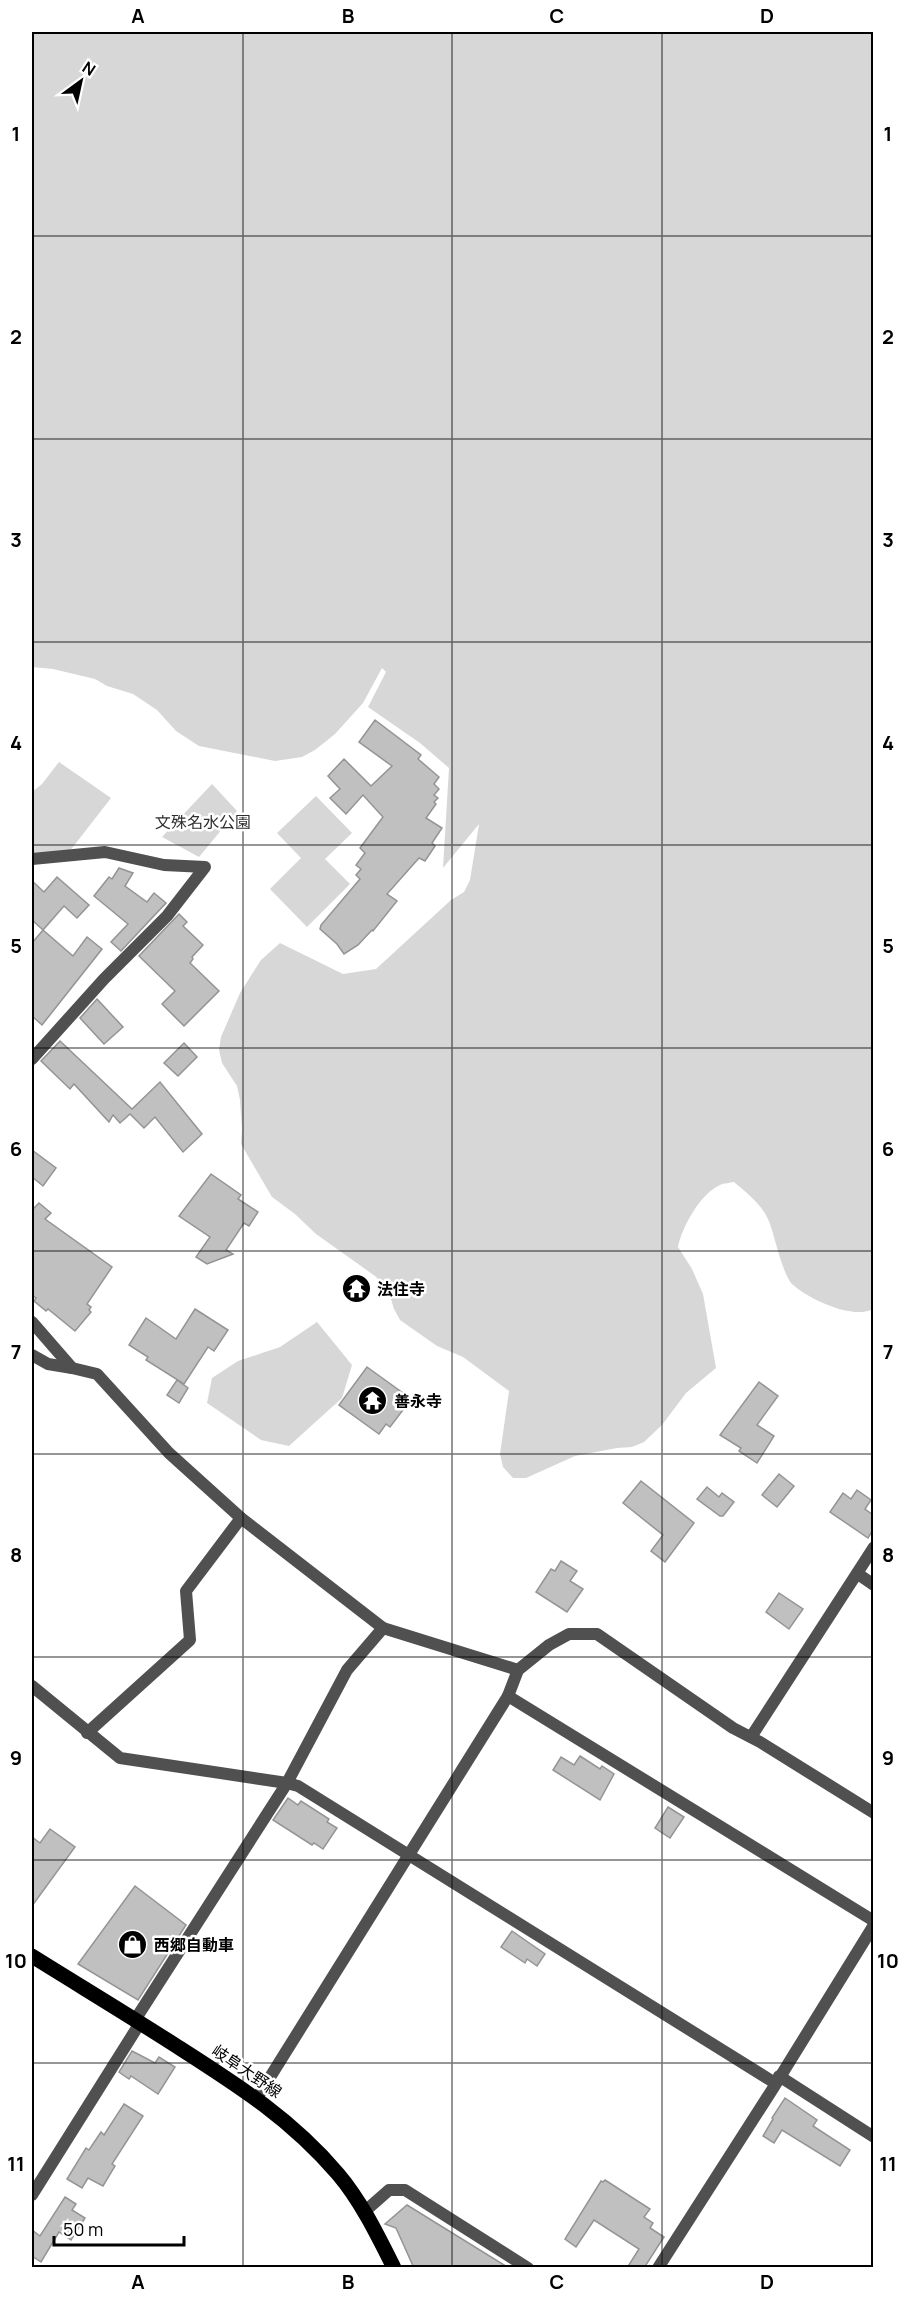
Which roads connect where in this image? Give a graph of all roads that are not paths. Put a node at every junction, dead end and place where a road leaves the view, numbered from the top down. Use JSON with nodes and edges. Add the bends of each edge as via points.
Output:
{"nodes":[{"id":1,"x":32,"y":859,"type":"edge"},
{"id":2,"x":32,"y":1059,"type":"edge"},
{"id":3,"x":32,"y":1322,"type":"edge"},
{"id":4,"x":32,"y":1355,"type":"edge"},
{"id":5,"x":72,"y":1368,"type":"junction"},
{"id":6,"x":242,"y":1518,"type":"junction"},
{"id":7,"x":873,"y":1547,"type":"edge"},
{"id":8,"x":858,"y":1574,"type":"junction"},
{"id":9,"x":873,"y":1585,"type":"edge"},
{"id":10,"x":382,"y":1628,"type":"junction"},
{"id":11,"x":518,"y":1670,"type":"junction"},
{"id":12,"x":32,"y":1686,"type":"edge"},
{"id":13,"x":508,"y":1696,"type":"junction"},
{"id":14,"x":87,"y":1732,"type":"junction"},
{"id":15,"x":751,"y":1737,"type":"junction"},
{"id":16,"x":287,"y":1783,"type":"junction"},
{"id":17,"x":873,"y":1813,"type":"edge"},
{"id":18,"x":407,"y":1855,"type":"junction"},
{"id":19,"x":873,"y":1923,"type":"edge"},
{"id":20,"x":32,"y":1956,"type":"edge"},
{"id":21,"x":137,"y":2022,"type":"junction"},
{"id":22,"x":777,"y":2080,"type":"junction"},
{"id":23,"x":257,"y":2098,"type":"junction"},
{"id":24,"x":873,"y":2137,"type":"edge"},
{"id":25,"x":32,"y":2195,"type":"edge"},
{"id":26,"x":364,"y":2212,"type":"junction"},
{"id":27,"x":394,"y":2268,"type":"edge"},
{"id":28,"x":528,"y":2268,"type":"edge"},
{"id":29,"x":658,"y":2268,"type":"edge"}],
"edges":[{"from":1,"to":2,"type":"street","via":[[105,852],[164,865],[205,867],[167,916]]},
{"from":3,"to":5,"type":"street"},
{"from":4,"to":5,"type":"street","via":[[48,1364]]},
{"from":5,"to":6,"type":"street","via":[[98,1374],[169,1453]]},
{"from":6,"to":10,"type":"street"},
{"from":6,"to":14,"type":"street","via":[[186,1591],[190,1640]]},
{"from":7,"to":8,"type":"street"},
{"from":8,"to":9,"type":"street"},
{"from":8,"to":15,"type":"street"},
{"from":10,"to":11,"type":"street"},
{"from":10,"to":16,"type":"street","via":[[347,1670]]},
{"from":11,"to":13,"type":"street"},
{"from":11,"to":15,"type":"street","via":[[569,1634],[597,1634]]},
{"from":12,"to":14,"type":"street"},
{"from":13,"to":18,"type":"street"},
{"from":13,"to":19,"type":"street"},
{"from":14,"to":16,"type":"street","via":[[120,1758]]},
{"from":15,"to":17,"type":"street"},
{"from":16,"to":18,"type":"street","via":[[298,1786]]},
{"from":16,"to":21,"type":"street"},
{"from":18,"to":22,"type":"street"},
{"from":18,"to":23,"type":"street"},
{"from":19,"to":22,"type":"street"},
{"from":20,"to":21,"type":"main road","name":"岐阜大野線"},
{"from":21,"to":23,"type":"main road","name":"岐阜大野線"},
{"from":21,"to":25,"type":"street"},
{"from":22,"to":24,"type":"street"},
{"from":22,"to":29,"type":"street"},
{"from":23,"to":26,"type":"main road","name":"岐阜大野線","via":[[310,2143]]},
{"from":26,"to":27,"type":"main road","name":"岐阜大野線"},
{"from":26,"to":28,"type":"street","via":[[389,2190],[405,2190]]}]}
